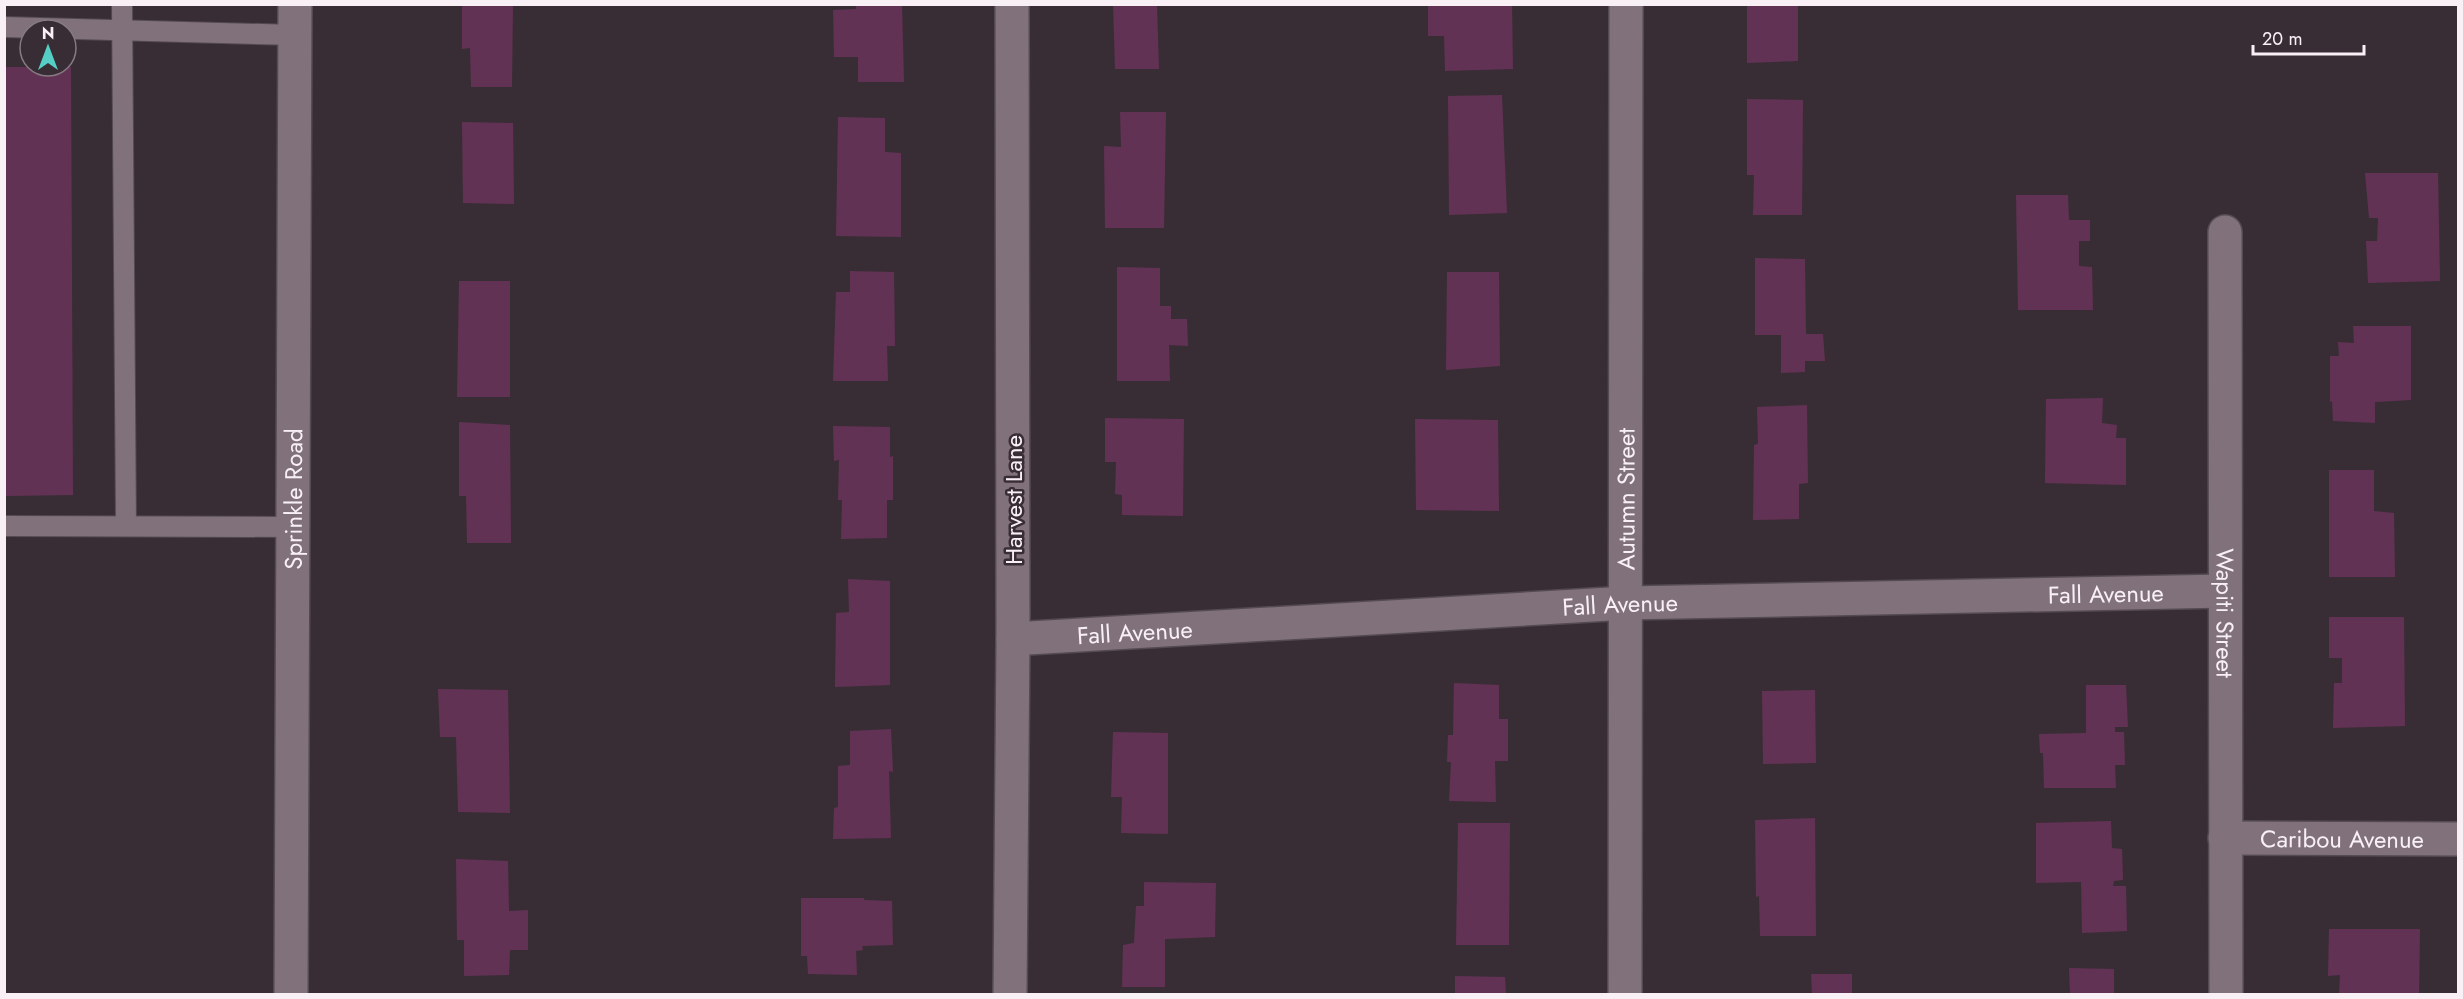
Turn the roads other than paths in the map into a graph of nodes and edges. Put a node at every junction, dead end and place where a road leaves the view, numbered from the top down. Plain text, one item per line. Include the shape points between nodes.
1 (122, 4) edge
2 (1012, 4) edge
3 (1626, 4) edge
4 (295, 20) edge
5 (4, 27) edge
6 (122, 30) junction
7 (2225, 232) dead end
8 (4, 526) edge
9 (126, 526) junction
10 (292, 527) junction
11 (2225, 591) junction
12 (1626, 603) junction
13 (1013, 639) junction
14 (2225, 838) junction
15 (2458, 839) edge
16 (291, 994) edge
17 (1010, 994) edge
18 (1625, 994) edge
19 (2226, 994) edge

1 - 6 lane
2 - 13 street, Harvest Lane
3 - 12 street, Autumn Street
4 - 6 lane
4 - 10 street, Sprinkle Road
5 - 6 lane
6 - 9 lane
7 - 11 street, Wapiti Street
8 - 9 lane
9 - 10 lane
10 - 16 street, Sprinkle Road
11 - 12 street, Fall Avenue
11 - 14 street, Wapiti Street
12 - 13 street, Fall Avenue
12 - 18 street, Autumn Street
13 - 17 street, Harvest Lane
14 - 15 street, Caribou Avenue
14 - 19 street, Wapiti Street

